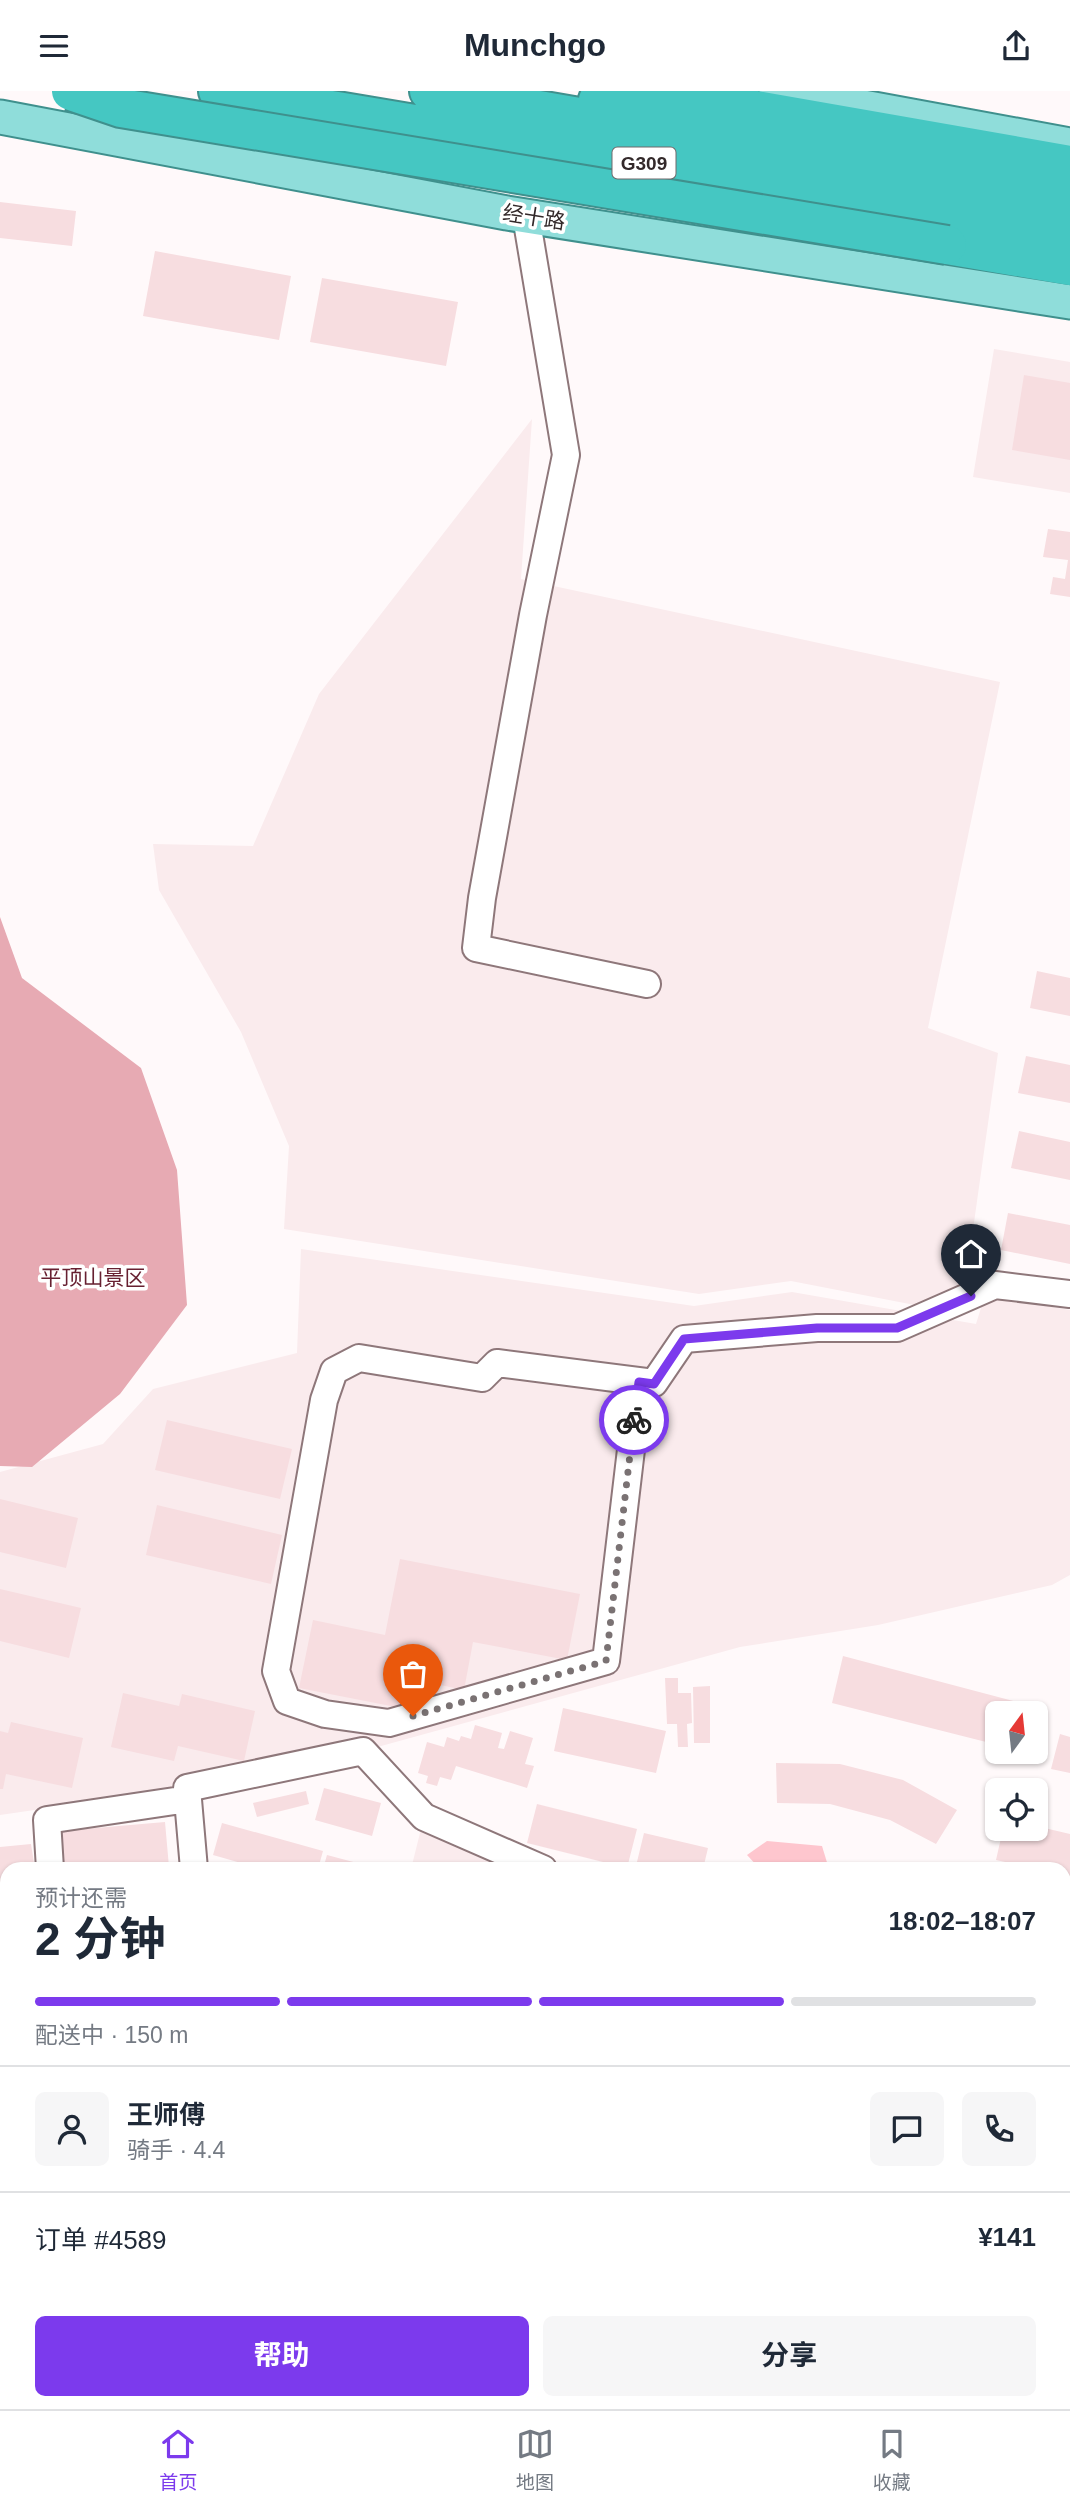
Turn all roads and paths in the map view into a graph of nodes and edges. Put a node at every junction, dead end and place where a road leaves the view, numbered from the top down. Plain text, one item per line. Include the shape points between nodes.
1 (71, 91) edge
2 (218, 91) edge
3 (776, 91) edge
4 (436, 92) edge
5 (0, 117) edge
6 (1070, 145) edge
7 (1070, 165) edge
8 (1070, 202) edge
9 (526, 216) junction
10 (1070, 234) edge
11 (1070, 266) edge
12 (1070, 302) edge
13 (648, 984) dead end
14 (1070, 1294) edge
15 (639, 1382) junction
16 (188, 1799) junction
17 (50, 1862) edge
18 (193, 1862) edge
19 (527, 1862) edge

1 - 11 highway, bridge via 121,108
2 - 10 highway, G309
3 - 6 main road
4 - 7 highway via 733,106
4 - 8 highway, G309
5 - 9 main road, 经十路
9 - 12 main road, 经十路
9 - 13 street via 566,455 533,615 476,948
14 - 15 street via 995,1285 897,1328 817,1328 684,1339 654,1384
15 - 15 street via 497,1363 482,1378 359,1358 334,1371 324,1400 276,1671 287,1702 325,1714 388,1723 606,1661
16 - 17 street via 47,1820
16 - 18 street
16 - 19 street via 187,1788 363,1751 424,1817

